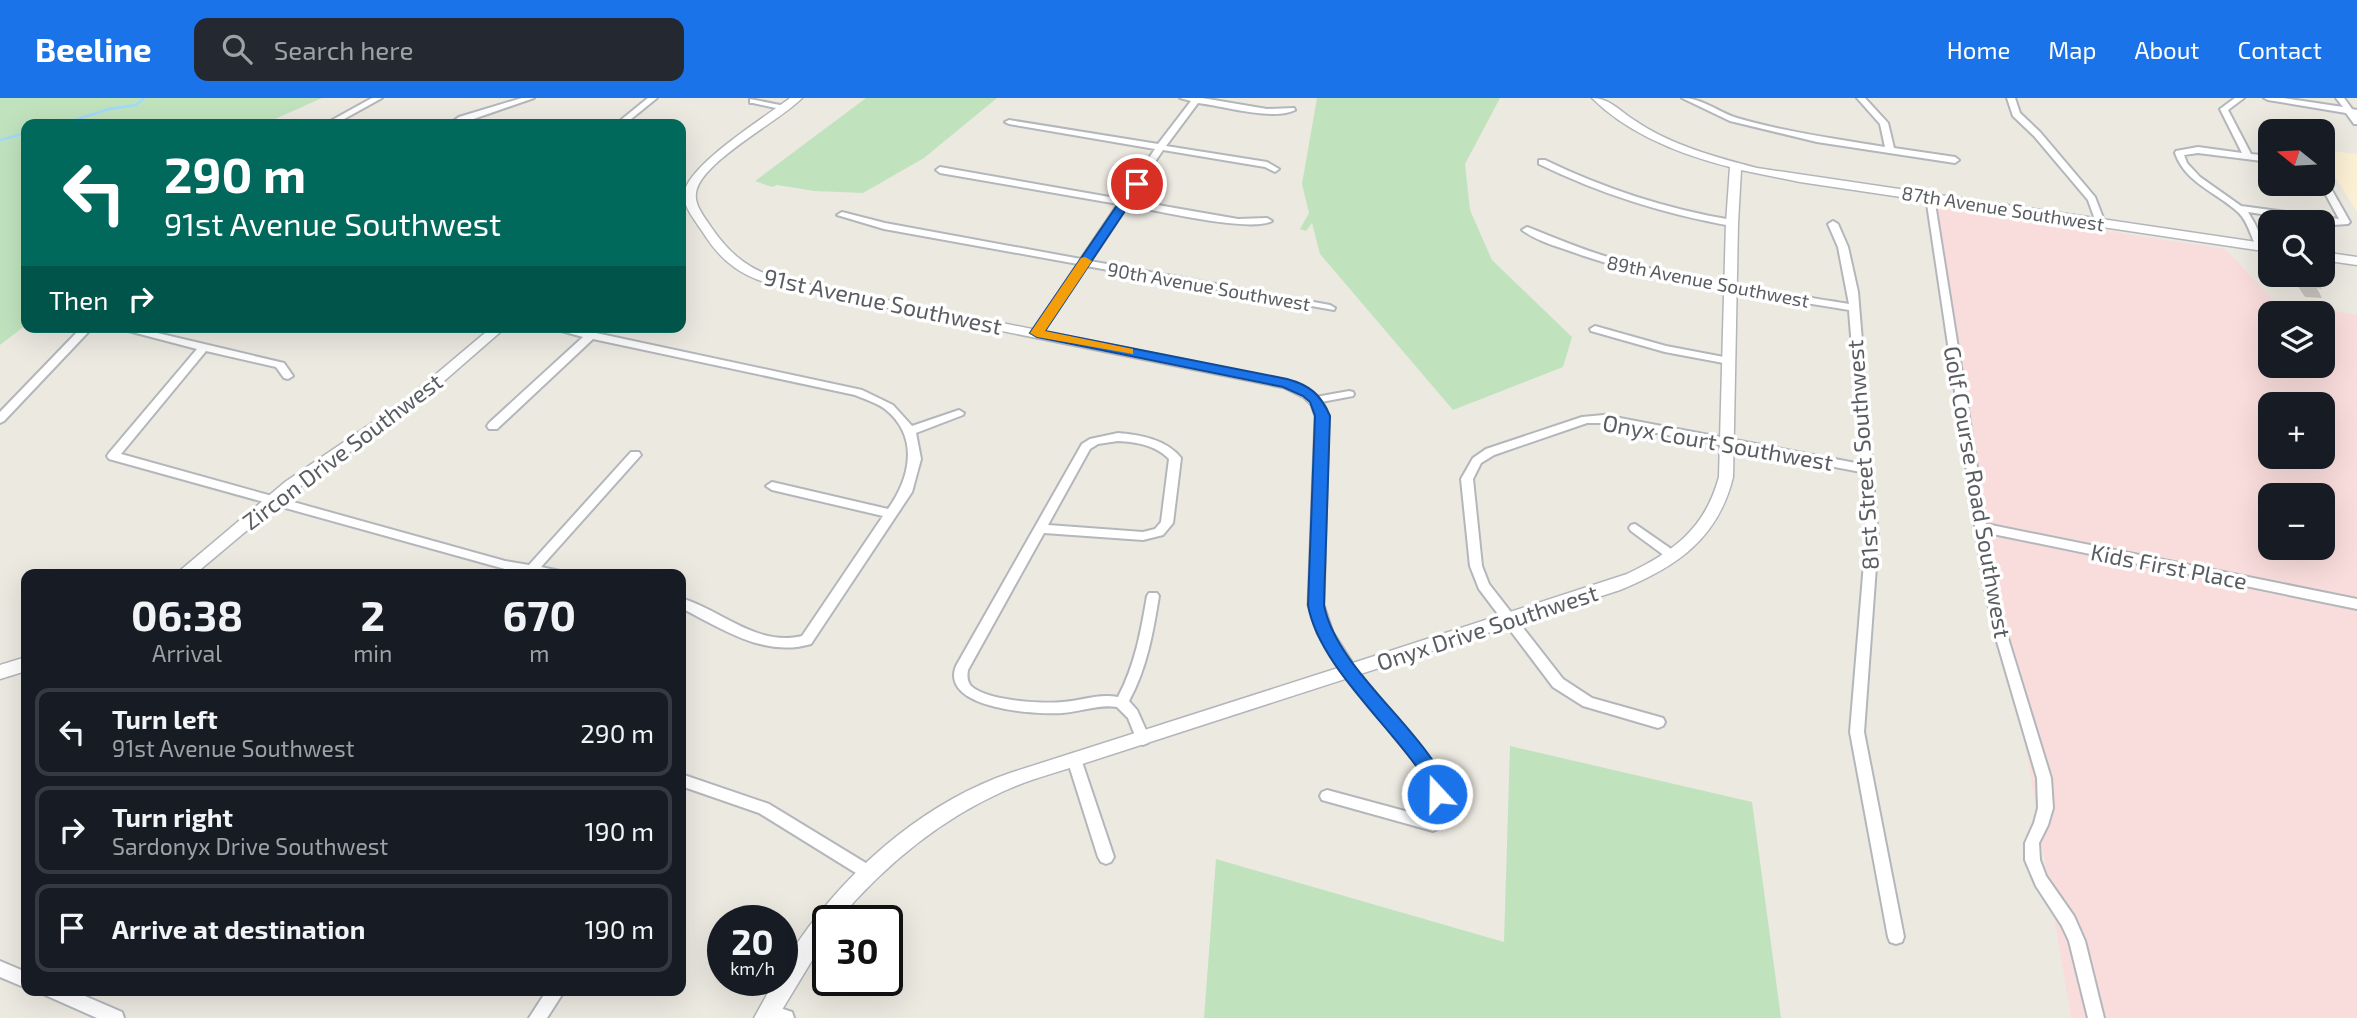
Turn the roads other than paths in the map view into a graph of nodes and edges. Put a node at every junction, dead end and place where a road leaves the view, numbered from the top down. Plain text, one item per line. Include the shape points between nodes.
1 (378, 98) edge
2 (530, 98) edge
3 (632, 98) edge
4 (797, 98) edge
5 (1185, 98) edge
6 (1597, 98) edge
7 (1686, 98) edge
8 (1861, 98) edge
9 (2011, 98) edge
10 (2240, 98) edge
11 (2269, 98) edge
12 (2340, 98) edge
13 (651, 99) edge
14 (1197, 99) edge
15 (753, 101) dead end
16 (785, 108) junction
17 (1292, 110) dead end
18 (2353, 111) edge
19 (338, 119) edge
20 (468, 119) edge
21 (626, 119) edge
22 (1009, 122) dead end
23 (2357, 122) edge
24 (1161, 148) junction
25 (1890, 149) junction
26 (2248, 156) junction
27 (2258, 157) edge
28 (1955, 160) dead end
29 (1542, 162) dead end
30 (1736, 166) junction
31 (1275, 169) dead end
32 (940, 170) dead end
33 (2331, 196) edge
34 (1930, 197) junction
35 (1125, 202) junction
36 (687, 206) edge
37 (2237, 208) junction
38 (842, 215) dead end
39 (1267, 222) dead end
40 (1732, 223) junction
41 (2100, 223) junction
42 (1833, 224) dead end
43 (1527, 230) dead end
44 (2258, 236) edge
45 (2258, 246) edge
46 (2335, 258) edge
47 (2357, 261) edge
48 (1084, 263) junction
49 (1731, 287) junction
50 (1330, 308) dead end
51 (1853, 308) junction
52 (1595, 329) dead end
53 (82, 333) edge
54 (144, 333) edge
55 (493, 333) edge
56 (577, 333) edge
57 (1037, 333) junction
58 (590, 336) junction
59 (204, 347) junction
60 (1729, 361) junction
61 (288, 376) dead end
62 (1349, 394) dead end
63 (1316, 400) junction
64 (959, 413) dead end
65 (0, 419) edge
66 (493, 426) dead end
67 (910, 431) junction
68 (1727, 443) junction
69 (635, 455) dead end
70 (1865, 470) junction
71 (772, 486) dead end
72 (271, 501) junction
73 (891, 514) junction
74 (1980, 527) junction
75 (1635, 528) dead end
76 (1040, 529) junction
77 (1673, 556) junction
78 (190, 569) edge
79 (526, 569) edge
80 (532, 569) edge
81 (1153, 596) dead end
82 (2357, 604) edge
83 (686, 605) edge
84 (1508, 620) junction
85 (21, 666) edge
86 (0, 672) edge
87 (1350, 672) junction
88 (1121, 703) junction
89 (1658, 722) dead end
90 (1143, 739) junction
91 (1074, 759) junction
92 (686, 782) edge
93 (1327, 796) dead end
94 (1433, 825) joint
95 (1105, 857) dead end
96 (869, 873) junction
97 (1896, 937) dead end
98 (0, 969) edge
99 (21, 978) edge
100 (65, 996) edge
101 (552, 996) edge
102 (773, 1016) edge
103 (116, 1018) edge
104 (537, 1018) edge
105 (2096, 1018) edge

1 - 19 street
2 - 20 street
3 - 13 street
4 - 16 street
5 - 14 street
6 - 30 street via 1631,125 1663,142
7 - 25 street via 1733,119 1817,139
8 - 25 street via 1884,123
9 - 41 street via 2016,114 2092,199
10 - 26 street via 2224,109
11 - 18 street
12 - 18 street
13 - 21 street
14 - 17 street via 1266,111
14 - 24 street
15 - 16 street
16 - 36 street via 705,166 690,188
18 - 23 street
22 - 24 street
24 - 31 street
24 - 35 street
25 - 28 street
26 - 27 street
26 - 37 street via 2198,150 2179,153 2196,178
29 - 40 street via 1635,203
30 - 34 street, 87th Avenue Southwest
30 - 40 street, Onyx Drive Southwest
32 - 35 street
33 - 37 street via 2345,222
34 - 41 street, 87th Avenue Southwest
34 - 74 street, Golf Course Road Southwest
35 - 39 street via 1238,222
35 - 48 street
36 - 57 street, 91st Avenue Southwest via 728,261 756,275
37 - 44 street
38 - 48 street, 90th Avenue Southwest
40 - 49 street, Onyx Drive Southwest
41 - 45 street, 87th Avenue Southwest
42 - 51 street, 81st Street Southwest via 1848,265
43 - 49 street, 89th Avenue Southwest via 1604,261
46 - 47 street
48 - 50 street, 90th Avenue Southwest
48 - 57 street
49 - 51 street, 89th Avenue Southwest
49 - 60 street, Onyx Drive Southwest
51 - 70 street, 81st Street Southwest
52 - 60 street
53 - 65 street
54 - 59 street
55 - 72 street, Zircon Drive Southwest via 408,405
56 - 58 street
57 - 63 street, 91st Avenue Southwest via 1287,383
58 - 66 street
58 - 67 street via 858,392 889,407
59 - 61 street via 280,365
59 - 72 street via 113,456
60 - 68 street, Onyx Drive Southwest
62 - 63 street
63 - 87 street via 1322,416 1316,605 1325,633
64 - 67 street
67 - 73 street via 915,467
68 - 70 street, Onyx Court Southwest
68 - 77 street, Onyx Drive Southwest via 1727,477 1718,506
68 - 84 street, Onyx Court Southwest via 1594,419 1490,452 1477,461 1467,479 1476,566 1483,586
69 - 80 street
70 - 97 street, 81st Street Southwest via 1872,564 1857,732
71 - 73 street
72 - 78 street, Zircon Drive Southwest
72 - 79 street
73 - 83 street via 802,642 782,644 744,633
74 - 82 street, Kids First Place
74 - 105 street, Golf Course Road Southwest via 2002,638 2044,778 2047,800 2032,856 2044,887 2074,931
75 - 77 street
76 - 76 street via 1089,443 1111,436 1168,450 1175,463 1167,523 1161,530 1143,536
76 - 88 street via 960,678 973,694 1026,707
77 - 84 street, Onyx Drive Southwest via 1630,580
81 - 88 street via 1137,678
84 - 87 street, Onyx Drive Southwest
84 - 89 street, Onyx Court Southwest via 1549,674 1575,695 1602,708
85 - 86 street
87 - 90 street, Onyx Drive Southwest
87 - 94 street via 1429,769 1437,794
88 - 90 street via 1132,713
90 - 91 street, Onyx Drive Southwest
91 - 95 street
91 - 96 street, Onyx Drive Southwest via 1016,778 953,809 909,838
92 - 96 street via 764,808
93 - 94 street
96 - 102 street, Onyx Drive Southwest via 809,944
98 - 99 street
100 - 103 street
101 - 104 street

